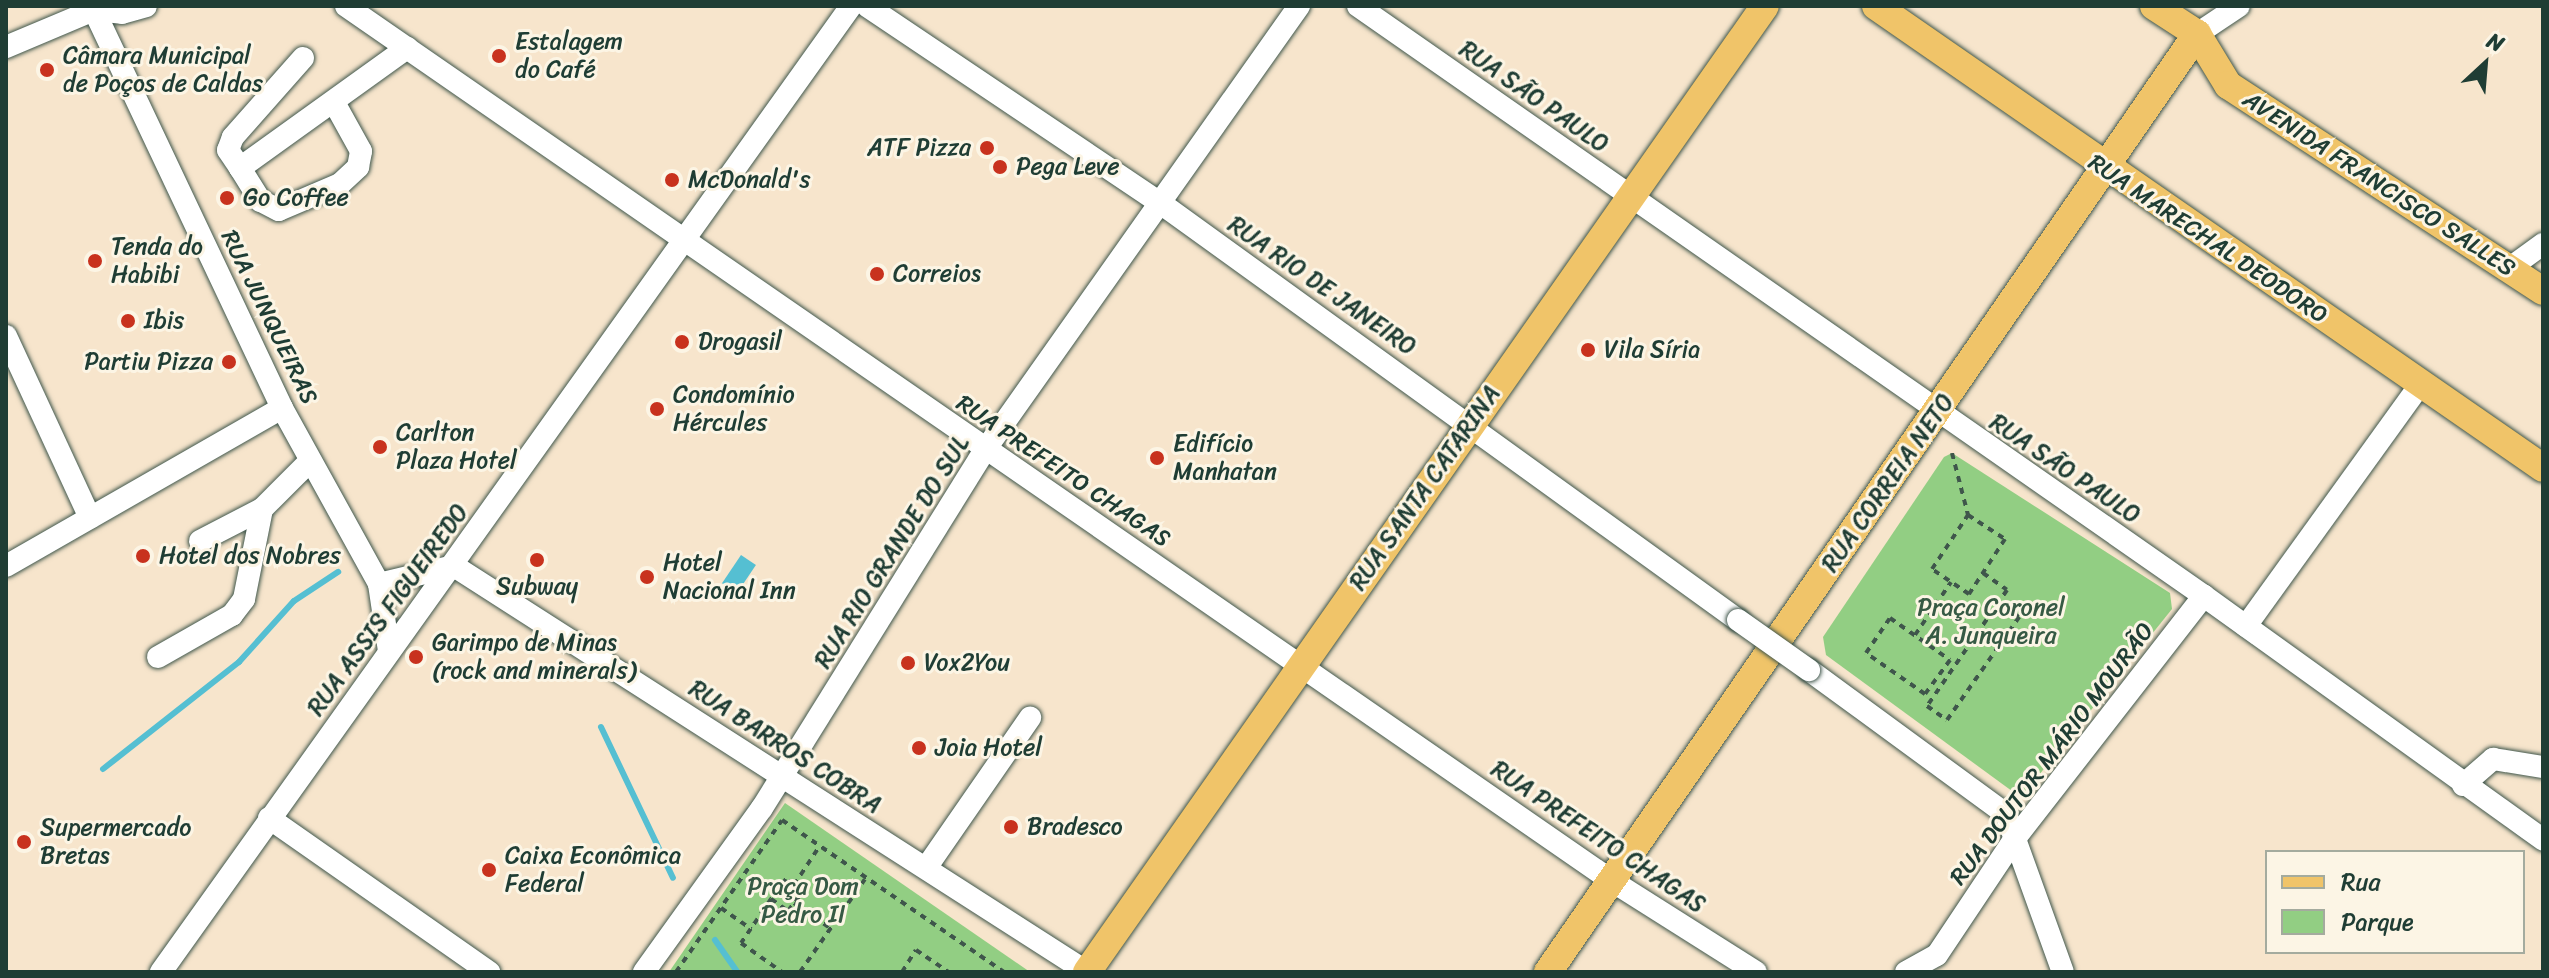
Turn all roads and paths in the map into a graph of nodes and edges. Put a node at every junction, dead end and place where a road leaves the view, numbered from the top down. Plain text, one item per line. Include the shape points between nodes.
1 (146, 6) edge
2 (346, 6) edge
3 (851, 6) edge
4 (867, 6) edge
5 (1299, 6) edge
6 (1358, 6) edge
7 (1765, 6) edge
8 (1876, 6) edge
9 (2154, 6) edge
10 (2239, 6) edge
11 (93, 8) edge
12 (2197, 34) junction
13 (6, 47) edge
14 (407, 48) junction
15 (303, 58) dead end
16 (335, 104) junction
17 (240, 168) junction
18 (2105, 170) junction
19 (1632, 196) junction
20 (1159, 202) junction
21 (681, 239) junction
22 (2543, 244) edge
23 (2510, 268) junction
24 (2543, 291) edge
25 (6, 336) edge
26 (2421, 383) junction
27 (282, 408) junction
28 (1936, 413) junction
29 (1469, 422) junction
30 (985, 450) junction
31 (1952, 453) dead end
32 (310, 461) junction
33 (2543, 468) edge
34 (262, 509) junction
35 (1968, 515) junction
36 (90, 518) junction
37 (200, 541) dead end
38 (6, 566) edge
39 (454, 566) junction
40 (1983, 573) junction
41 (1951, 582) junction
42 (379, 584) junction
43 (2204, 596) junction
44 (1999, 602) junction
45 (2246, 626) junction
46 (1915, 635) junction
47 (389, 651) junction
48 (158, 657) dead end
49 (1302, 665) junction
50 (1925, 694) junction
51 (1932, 699) junction
52 (1030, 718) dead end
53 (2543, 767) edge
54 (783, 776) junction
55 (2463, 785) junction
56 (269, 818) junction
57 (2543, 840) edge
58 (2013, 841) junction
59 (820, 846) junction
60 (926, 868) junction
61 (865, 879) junction
62 (1612, 881) junction
63 (794, 885) junction
64 (771, 899) junction
65 (794, 903) junction
66 (721, 908) junction
67 (830, 928) junction
68 (751, 929) junction
69 (161, 972) edge
70 (489, 972) edge
71 (644, 972) edge
72 (676, 972) edge
73 (782, 972) edge
74 (800, 972) edge
75 (902, 972) edge
76 (949, 972) edge
77 (1004, 972) edge
78 (1087, 972) edge
79 (1548, 972) edge
80 (1756, 972) edge
81 (1906, 972) edge
82 (2063, 972) edge

1 - 11 street via 122,13
2 - 14 street, RUA PREFEITO CHAGAS
3 - 21 street, RUA ASSIS FIGUEIREDO
4 - 20 street, RUA RIO DE JANEIRO
5 - 20 street, RUA RIO GRANDE DO SUL
6 - 19 street, RUA SÃO PAULO
7 - 19 main road, RUA SANTA CATARINA
8 - 18 main road, RUA MARECHAL DEODORO
9 - 12 main road, AVENIDA FRANCISCO SALLES
10 - 12 street, RUA CORREIA NETO
11 - 13 street
11 - 27 street, RUA JUNQUEIRAS
12 - 18 main road, RUA CORREIA NETO
12 - 23 main road, AVENIDA FRANCISCO SALLES via 2228,85
14 - 16 street
14 - 21 street, RUA PREFEITO CHAGAS
15 - 17 street via 233,137 228,150
16 - 17 street
16 - 17 street via 361,151 358,167 340,184 279,210 261,201
18 - 26 main road, RUA MARECHAL DEODORO
18 - 28 main road, RUA CORREIA NETO
19 - 28 street, RUA SÃO PAULO
19 - 29 main road, RUA SANTA CATARINA
20 - 29 street, RUA RIO DE JANEIRO
20 - 30 street, RUA RIO GRANDE DO SUL
21 - 30 street, RUA PREFEITO CHAGAS
21 - 39 street, RUA ASSIS FIGUEIREDO
22 - 23 street
23 - 24 main road, AVENIDA FRANCISCO SALLES
25 - 36 street
26 - 33 main road, RUA MARECHAL DEODORO
26 - 45 street
27 - 32 street, RUA JUNQUEIRAS
27 - 36 street
28 - 43 street, RUA SÃO PAULO
28 - 62 main road, RUA CORREIA NETO
29 - 49 main road, RUA SANTA CATARINA
29 - 58 street, RUA RIO DE JANEIRO, bridge via 2006,814
30 - 49 street, RUA PREFEITO CHAGAS
30 - 54 street, RUA RIO GRANDE DO SUL
31 - 35 path
32 - 34 street
32 - 42 street, RUA JUNQUEIRAS
34 - 37 street
34 - 48 street via 244,599 232,615
35 - 40 path via 2005,539
35 - 41 path via 1932,569
36 - 38 street
39 - 42 street
39 - 47 street, RUA ASSIS FIGUEIREDO
39 - 54 street, RUA BARROS COBRA
40 - 41 path via 1969,594
40 - 44 path via 2007,590
41 - 46 path
42 - 47 street, RUA JUNQUEIRAS
43 - 45 street, RUA SÃO PAULO
43 - 58 street, RUA DOUTOR MÁRIO MOURÃO
44 - 51 path
44 - 51 path via 2019,617 1947,720 1927,706
45 - 55 street, RUA SÃO PAULO
46 - 50 path via 1950,660
46 - 50 path via 1890,618 1866,653
47 - 56 street, RUA ASSIS FIGUEIREDO
49 - 62 street, RUA PREFEITO CHAGAS
49 - 78 main road, RUA SANTA CATARINA
50 - 51 path
52 - 60 street
53 - 55 street via 2493,759
54 - 60 street, RUA BARROS COBRA
54 - 71 street, RUA RIO GRANDE DO SUL
55 - 57 street, RUA SÃO PAULO
56 - 69 street, RUA ASSIS FIGUEIREDO
56 - 70 street
58 - 81 street, RUA DOUTOR MÁRIO MOURÃO via 1937,955
58 - 82 street
59 - 61 path
59 - 63 path
59 - 66 path via 782,820
60 - 78 street, RUA BARROS COBRA
61 - 67 path
61 - 77 path
62 - 79 main road, RUA CORREIA NETO
62 - 80 street, RUA PREFEITO CHAGAS
63 - 64 path via 786,879
63 - 65 path via 803,891
64 - 65 path via 788,911
64 - 68 path
65 - 67 path
66 - 68 path
66 - 72 path
67 - 74 path
68 - 73 path via 741,943
75 - 76 path via 916,950

